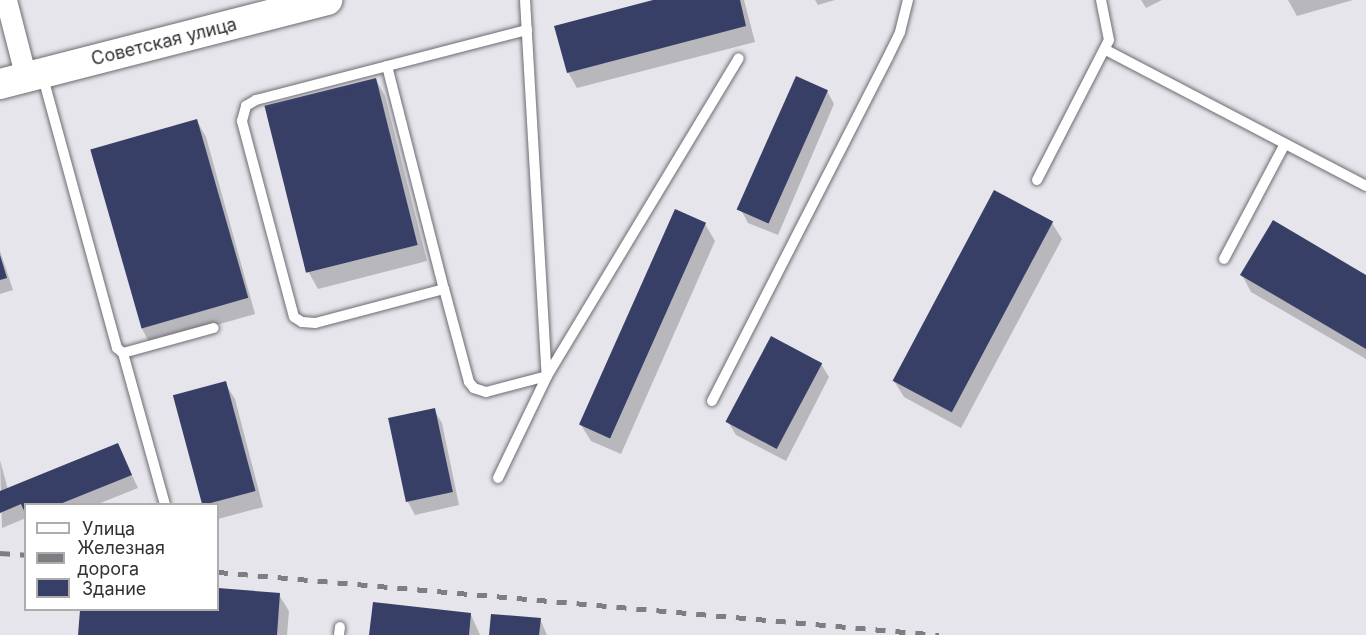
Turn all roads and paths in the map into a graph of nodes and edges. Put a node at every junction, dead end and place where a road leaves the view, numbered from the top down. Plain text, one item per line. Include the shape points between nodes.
1 (6, 0) edge
2 (327, 0) edge
3 (525, 0) edge
4 (908, 0) edge
5 (1101, 0) edge
6 (527, 30) junction
7 (1106, 50) junction
8 (739, 58) dead end
9 (387, 66) junction
10 (22, 79) edge
11 (1285, 144) junction
12 (1037, 180) dead end
13 (1366, 186) edge
14 (1224, 259) dead end
15 (444, 289) junction
16 (214, 328) dead end
17 (123, 353) junction
18 (547, 376) junction
19 (712, 401) dead end
20 (498, 478) dead end
21 (165, 503) edge

1 - 10 street
2 - 10 main road, Советская улица
3 - 6 lane
4 - 19 lane via 892,49
5 - 7 lane via 1110,30
6 - 9 lane
6 - 18 lane
7 - 11 lane
7 - 12 lane
8 - 18 lane
9 - 15 lane
9 - 15 lane via 256,100 242,114 290,307 302,322 315,323
10 - 17 lane via 117,348
11 - 13 lane
11 - 14 lane
15 - 18 lane via 469,382 474,388 486,392
16 - 17 lane
17 - 21 lane
18 - 20 lane

